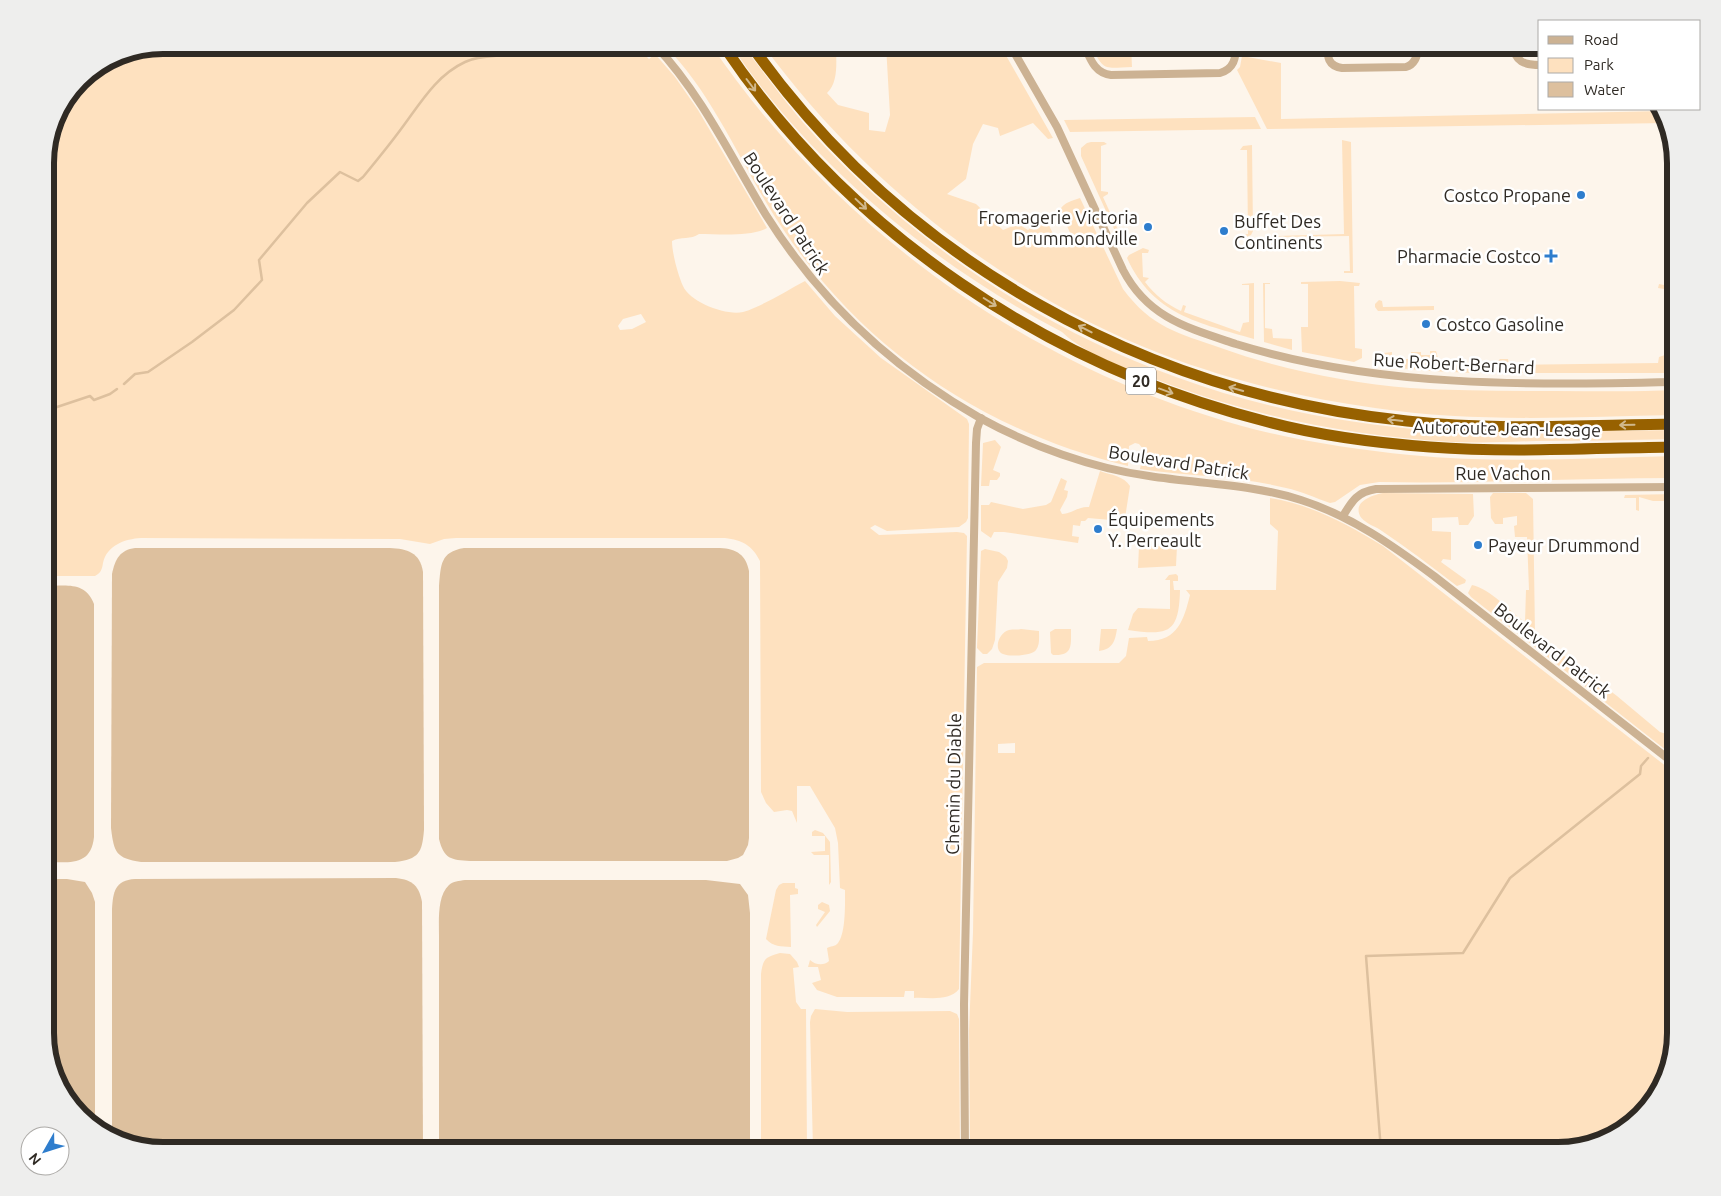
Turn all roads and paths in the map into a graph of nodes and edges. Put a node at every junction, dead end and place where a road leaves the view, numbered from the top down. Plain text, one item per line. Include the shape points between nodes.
1 (662, 54) edge
2 (729, 54) edge
3 (758, 54) edge
4 (1015, 54) edge
5 (1088, 54) edge
6 (1236, 54) edge
7 (1328, 54) edge
8 (1417, 54) edge
9 (1516, 54) edge
10 (1538, 65) edge
11 (1667, 382) edge
12 (981, 418) junction
13 (1667, 424) edge
14 (1667, 447) edge
15 (1667, 487) edge
16 (1343, 516) junction
17 (1667, 759) edge
18 (965, 1142) edge

1 - 12 street, Boulevard Patrick via 695,94 771,223 821,291 887,356
2 -> 14 highway, Autoroute Jean-Lesage / 20 via 802,146 901,239 1008,314 1124,374 1197,402 1268,422 1372,441 1467,449
13 -> 3 highway, Autoroute Jean-Lesage / 20 via 1462,426 1383,419 1266,397 1210,381 1141,355 1032,301 920,225 833,144 790,97
4 - 11 street, Rue Robert-Bernard via 1057,127 1126,278 1148,305 1177,323 1296,360 1393,376 1499,382
5 - 6 street via 1095,68 1105,74 1220,73 1231,67
7 - 8 street via 1333,66 1340,68 1403,68 1413,63
9 - 10 street via 1526,64
12 - 16 street, Boulevard Patrick via 1024,439 1105,467 1146,476 1266,491
12 - 18 street, Chemin du Diable via 976,443 969,743
15 - 16 street, Rue Vachon via 1376,489 1356,496
16 - 17 street, Boulevard Patrick via 1383,539 1434,576

